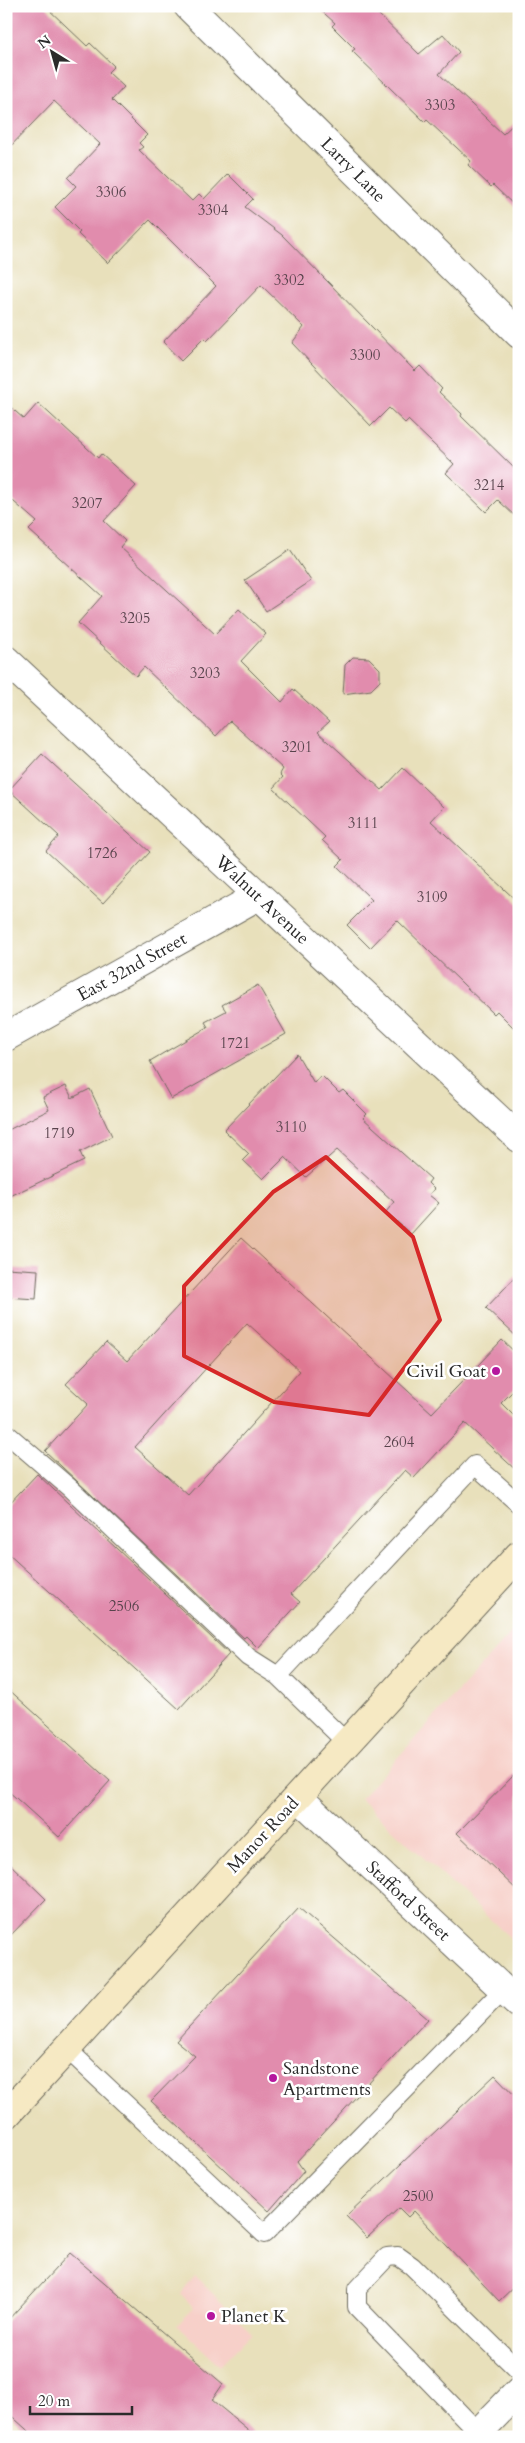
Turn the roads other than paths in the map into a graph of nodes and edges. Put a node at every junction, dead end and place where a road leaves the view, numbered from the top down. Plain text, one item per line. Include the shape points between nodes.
1 (188, 6) edge
2 (519, 334) edge
3 (6, 660) edge
4 (258, 896) junction
5 (6, 1038) edge
6 (519, 1138) edge
7 (6, 1433) edge
8 (519, 1504) edge
9 (519, 1555) edge
10 (278, 1676) junction
11 (348, 1742) junction
12 (298, 1797) junction
13 (513, 1996) edge
14 (66, 2049) junction
15 (6, 2115) edge
16 (519, 2371) edge
17 (519, 2391) edge
18 (476, 2434) edge

1 - 2 street, Larry Lane
3 - 4 street, Walnut Avenue
4 - 5 street, East 32nd Street
4 - 6 street, Walnut Avenue
7 - 10 lane via 71,1489 248,1657
8 - 10 lane via 475,1466
9 - 11 main road, Manor Road
10 - 11 lane
11 - 12 main road, Manor Road
12 - 13 street, Stafford Street
12 - 14 main road, Manor Road
13 - 14 lane via 264,2234
14 - 15 main road, Manor Road
16 - 18 lane via 398,2256 387,2257 357,2289 358,2307
17 - 18 street

